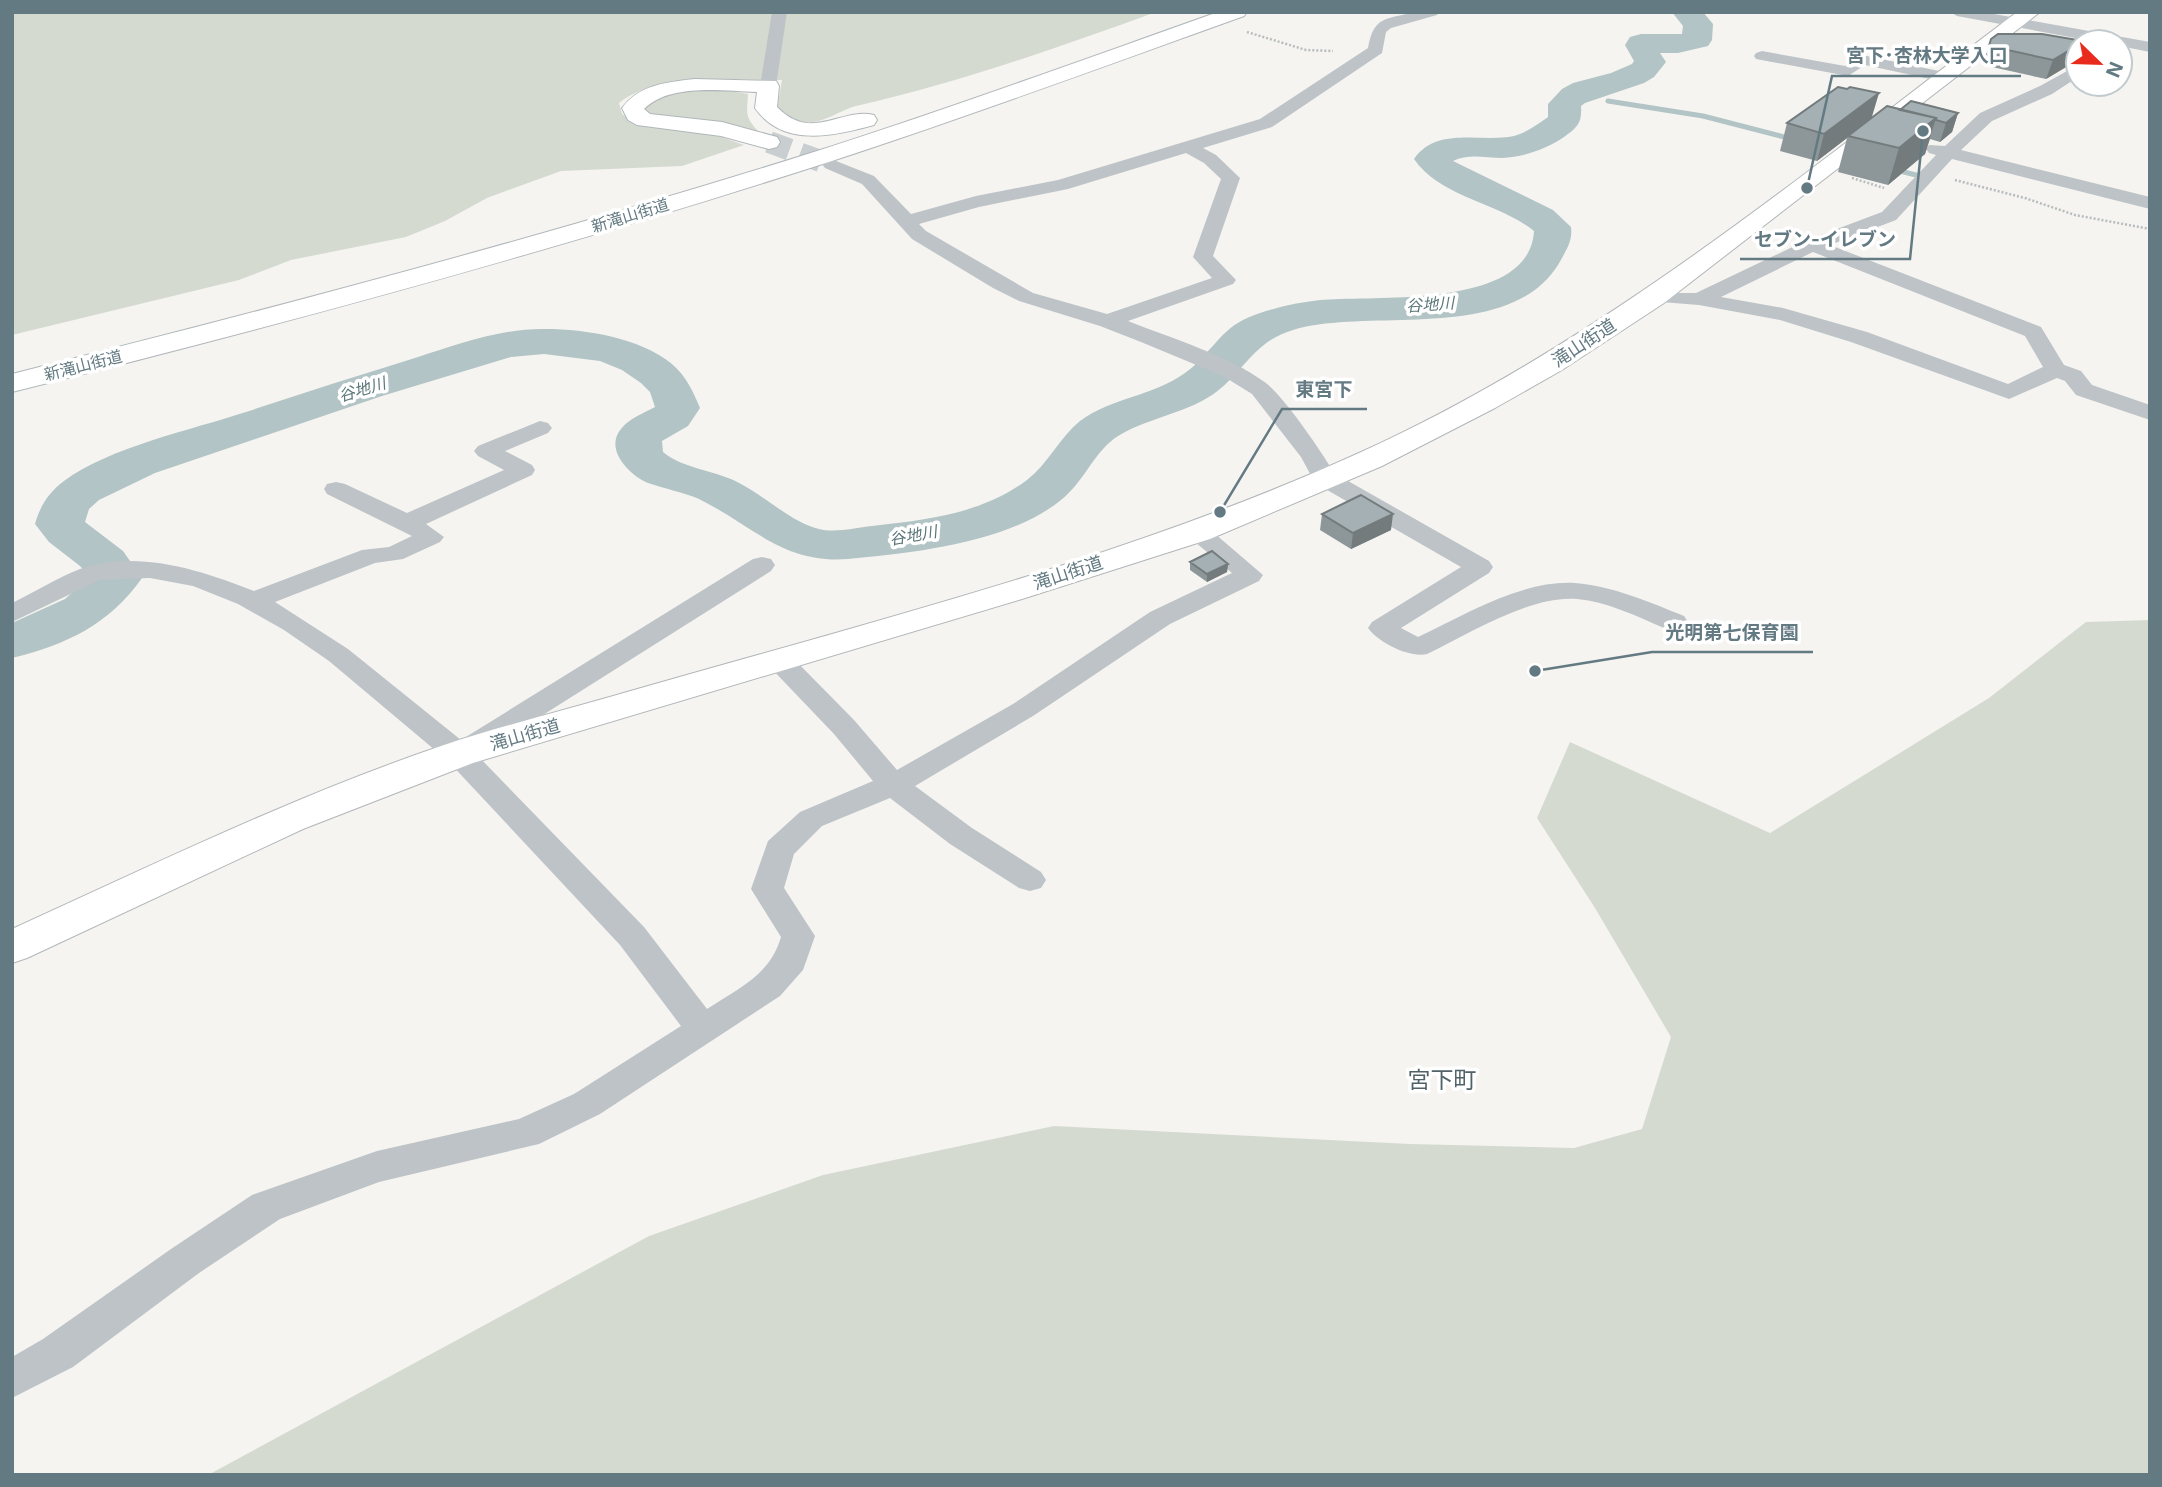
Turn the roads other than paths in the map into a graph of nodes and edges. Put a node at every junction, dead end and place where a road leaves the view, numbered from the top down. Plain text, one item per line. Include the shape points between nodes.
1 (780, 12) edge
2 (1208, 12) edge
3 (1432, 12) edge
4 (1957, 12) edge
5 (1243, 18) edge
6 (2023, 18) edge
7 (2064, 28) edge
8 (1762, 56) dead end
9 (1944, 77) junction
10 (2064, 78) edge
11 (768, 86) junction
12 (937, 107) junction
13 (777, 134) junction
14 (1923, 146) edge
15 (1188, 147) junction
16 (1950, 153) junction
17 (827, 163) junction
18 (650, 197) junction
19 (2150, 203) edge
20 (905, 222) junction
21 (1812, 245) junction
22 (374, 287) junction
23 (1655, 297) junction
24 (1699, 299) junction
25 (296, 309) junction
26 (1108, 321) junction
27 (12, 370) edge
28 (2056, 370) junction
29 (12, 383) edge
30 (12, 396) edge
31 (2150, 412) edge
32 (540, 428) dead end
33 (1324, 478) junction
34 (336, 489) dead end
35 (407, 523) junction
36 (1198, 532) junction
37 (762, 565) dead end
38 (253, 601) junction
39 (12, 614) edge
40 (1674, 622) dead end
41 (779, 660) junction
42 (459, 754) junction
43 (893, 785) junction
44 (1030, 880) dead end
45 (12, 947) edge
46 (703, 1029) junction
47 (12, 1379) edge

1 - 11 street
2 - 12 main road, 新滝山街道
3 - 15 street via 1386,25 1379,30 1376,50 1266,123
4 - 6 street
5 - 17 main road via 1087,77
5 - 22 main road, 新滝山街道 via 650,209
6 - 7 street
6 - 9 main road, 滝山街道
8 - 9 street via 1848,71 1862,60
9 - 23 main road, 滝山街道 via 1884,136 1822,170
10 - 16 street via 1986,117
11 - 13 main road via 766,108
11 - 13 main road via 676,88 645,96 633,108 645,120
12 - 13 main road
12 - 18 main road, 新滝山街道
13 - 18 main road via 790,138 783,145
14 - 16 street
15 - 20 street via 1061,186 976,202
15 - 26 street via 1231,178 1203,257 1226,280
16 - 19 street
16 - 21 street via 1889,216
17 - 20 street via 868,180
17 - 22 main road via 669,215 454,277
18 - 27 main road, 新滝山街道
20 - 26 street via 1026,297
21 - 24 street
21 - 28 street via 2033,332
22 - 25 main road, 新滝山街道
23 - 24 street
23 - 33 main road, 滝山街道 via 1552,365 1485,402
24 - 28 street via 1783,314 2009,391
25 - 29 main road, 新滝山街道
25 - 30 main road via 163,357
26 - 33 street via 1231,371 1260,389 1312,455
28 - 31 street via 2073,376 2084,390
32 - 35 street via 486,451 523,470
33 - 36 main road, 滝山街道
33 - 40 street via 1480,567 1381,628 1417,648 1526,600 1561,591 1626,603
34 - 35 street
35 - 38 street via 430,537 394,554 371,556
36 - 41 main road, 滝山街道
36 - 43 street via 1250,575 1160,618 1023,710
37 - 42 street
38 - 39 street via 174,573 130,570 96,572
38 - 42 street via 310,634
41 - 42 main road, 滝山街道
41 - 43 street
42 - 45 main road, 滝山街道 via 289,819
42 - 46 street via 632,936
43 - 44 street
43 - 46 street via 811,819 779,849 767,889 798,936 791,961 768,987
46 - 47 street via 587,1104 526,1133 377,1167 266,1207 58,1353

